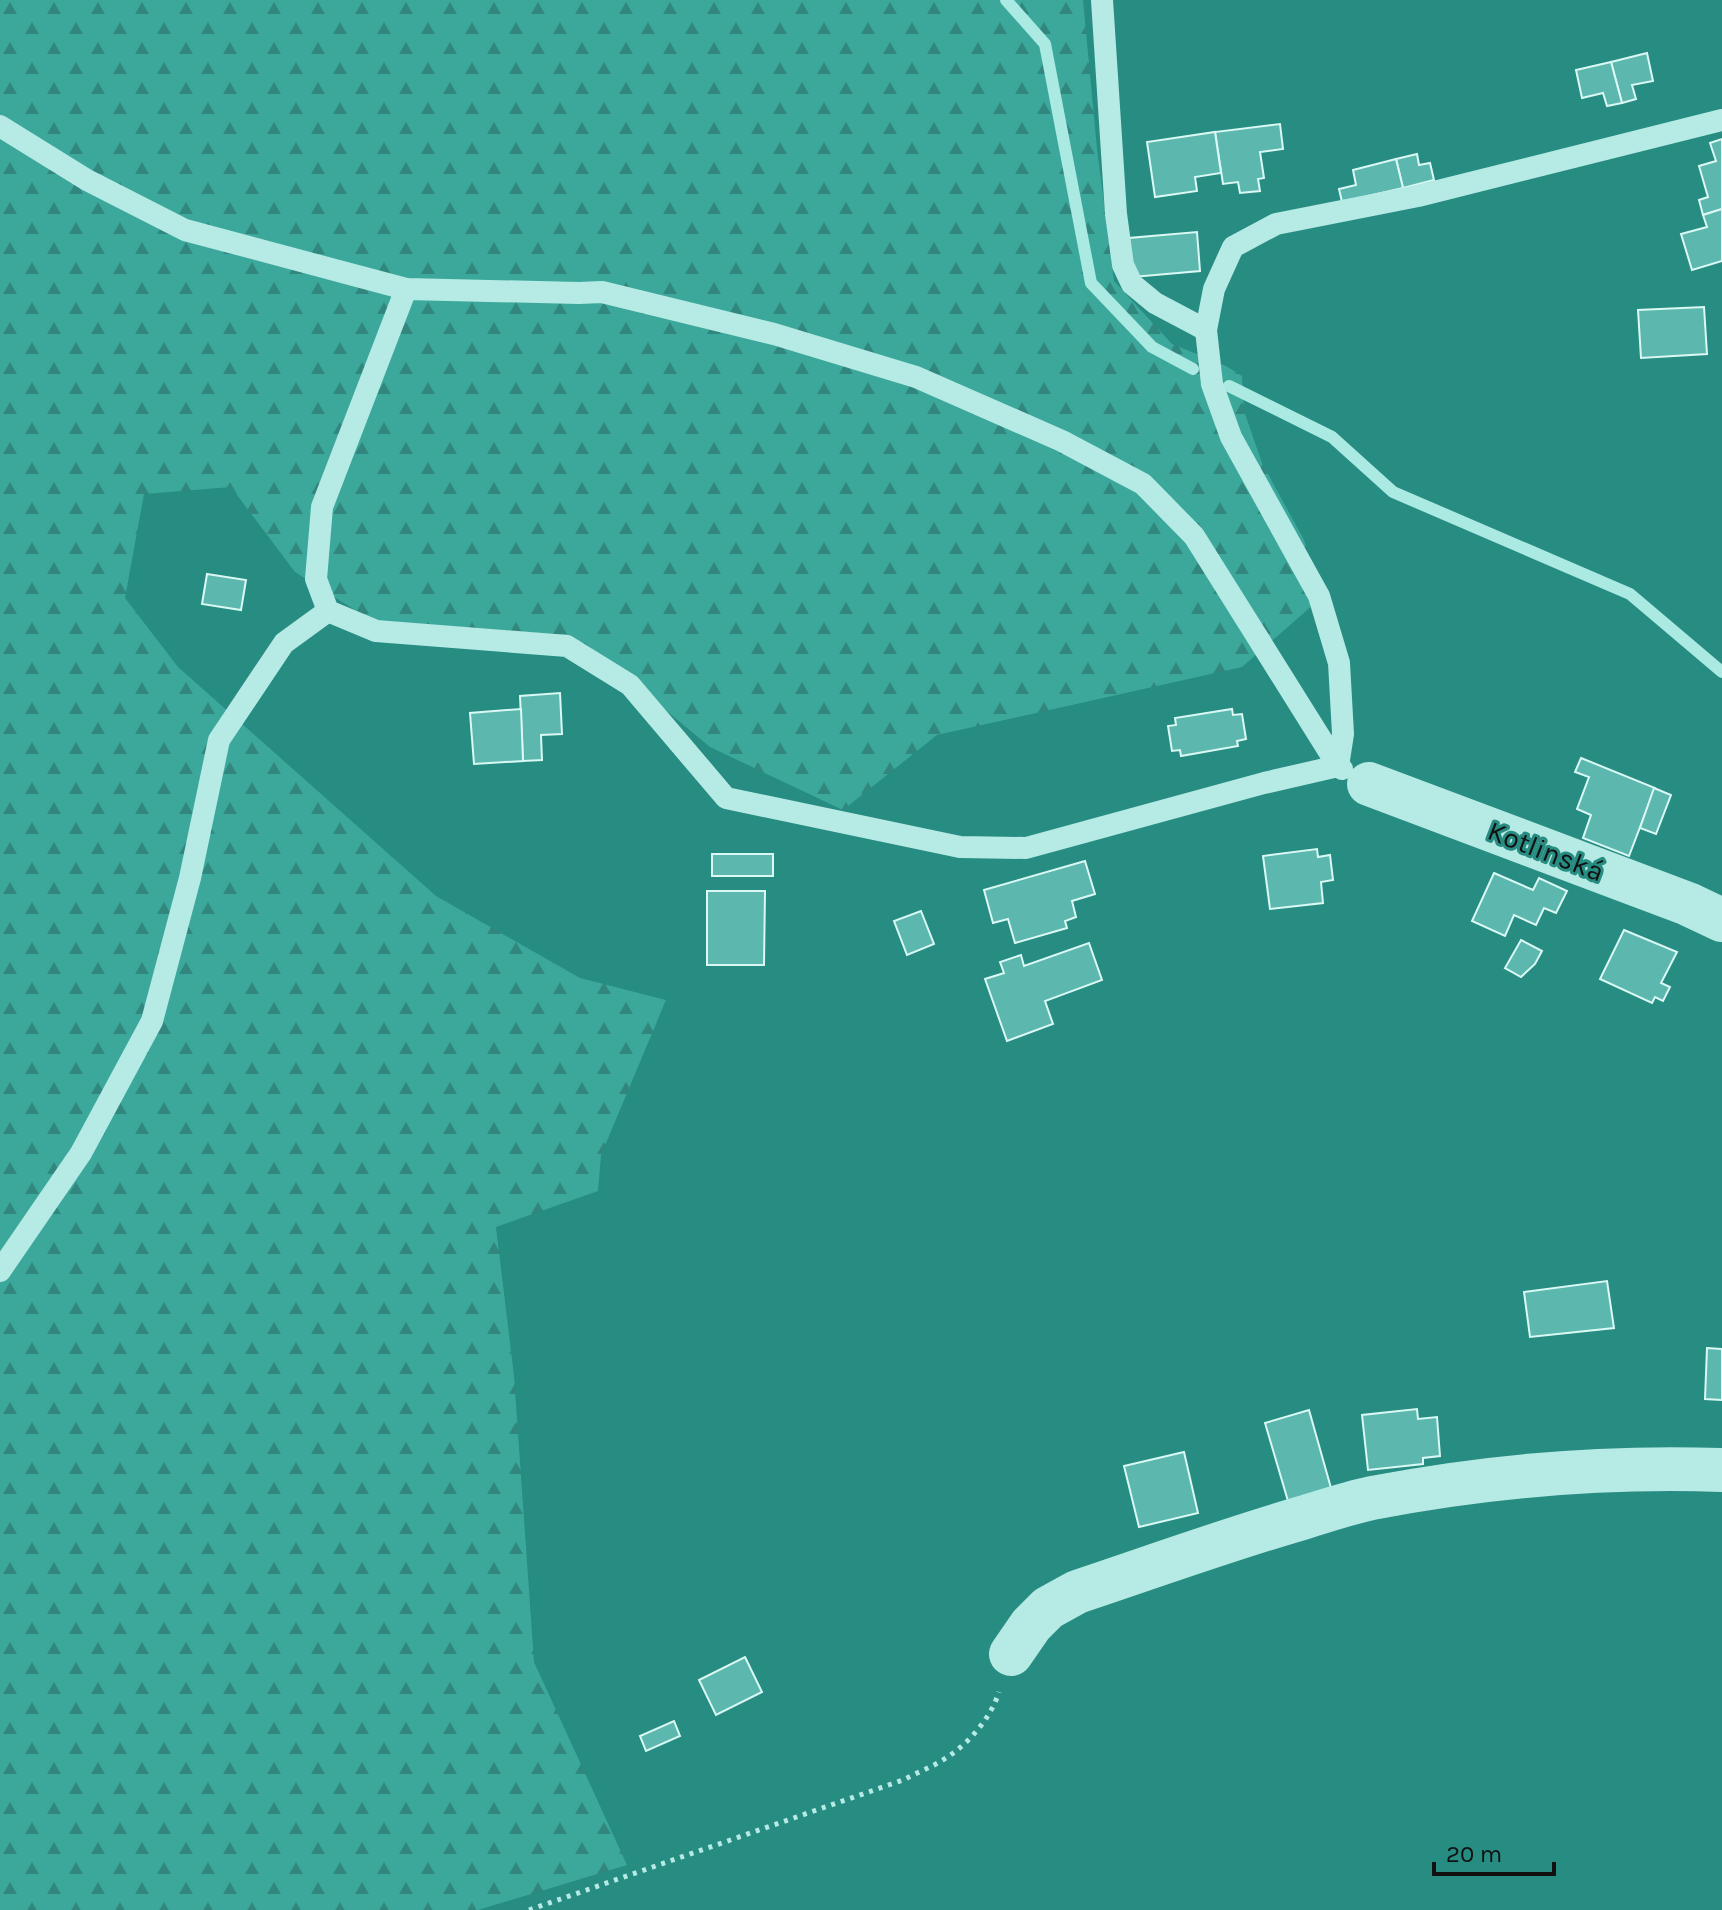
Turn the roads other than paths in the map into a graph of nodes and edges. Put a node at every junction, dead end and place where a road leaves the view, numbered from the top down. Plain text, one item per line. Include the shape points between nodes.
1 (1102, 0) edge
2 (1722, 120) edge
3 (0, 126) edge
4 (406, 289) junction
5 (1206, 330) junction
6 (328, 611) junction
7 (1353, 775) junction
8 (1722, 920) edge
9 (0, 1271) edge
10 (1722, 1470) edge
11 (1011, 1654) road end

1 - 5 lane via 1123,265 1132,284 1155,303
2 - 5 lane via 1418,196 1276,224 1233,247 1214,289
3 - 4 lane via 87,180 185,230
4 - 6 lane via 322,507 316,579
4 - 7 lane via 602,292 774,334 916,377 1062,441 1143,484 1194,536
5 - 7 lane via 1212,384 1231,437 1319,596 1339,663 1343,734
6 - 7 lane via 376,631 567,646 630,685 726,798 960,847 1026,848 1264,783
6 - 9 lane via 284,643 219,740 152,1021 81,1153
7 - 8 street, Kotlinská
10 - 11 street via 1498,1478 1369,1499 1077,1592 1048,1608

